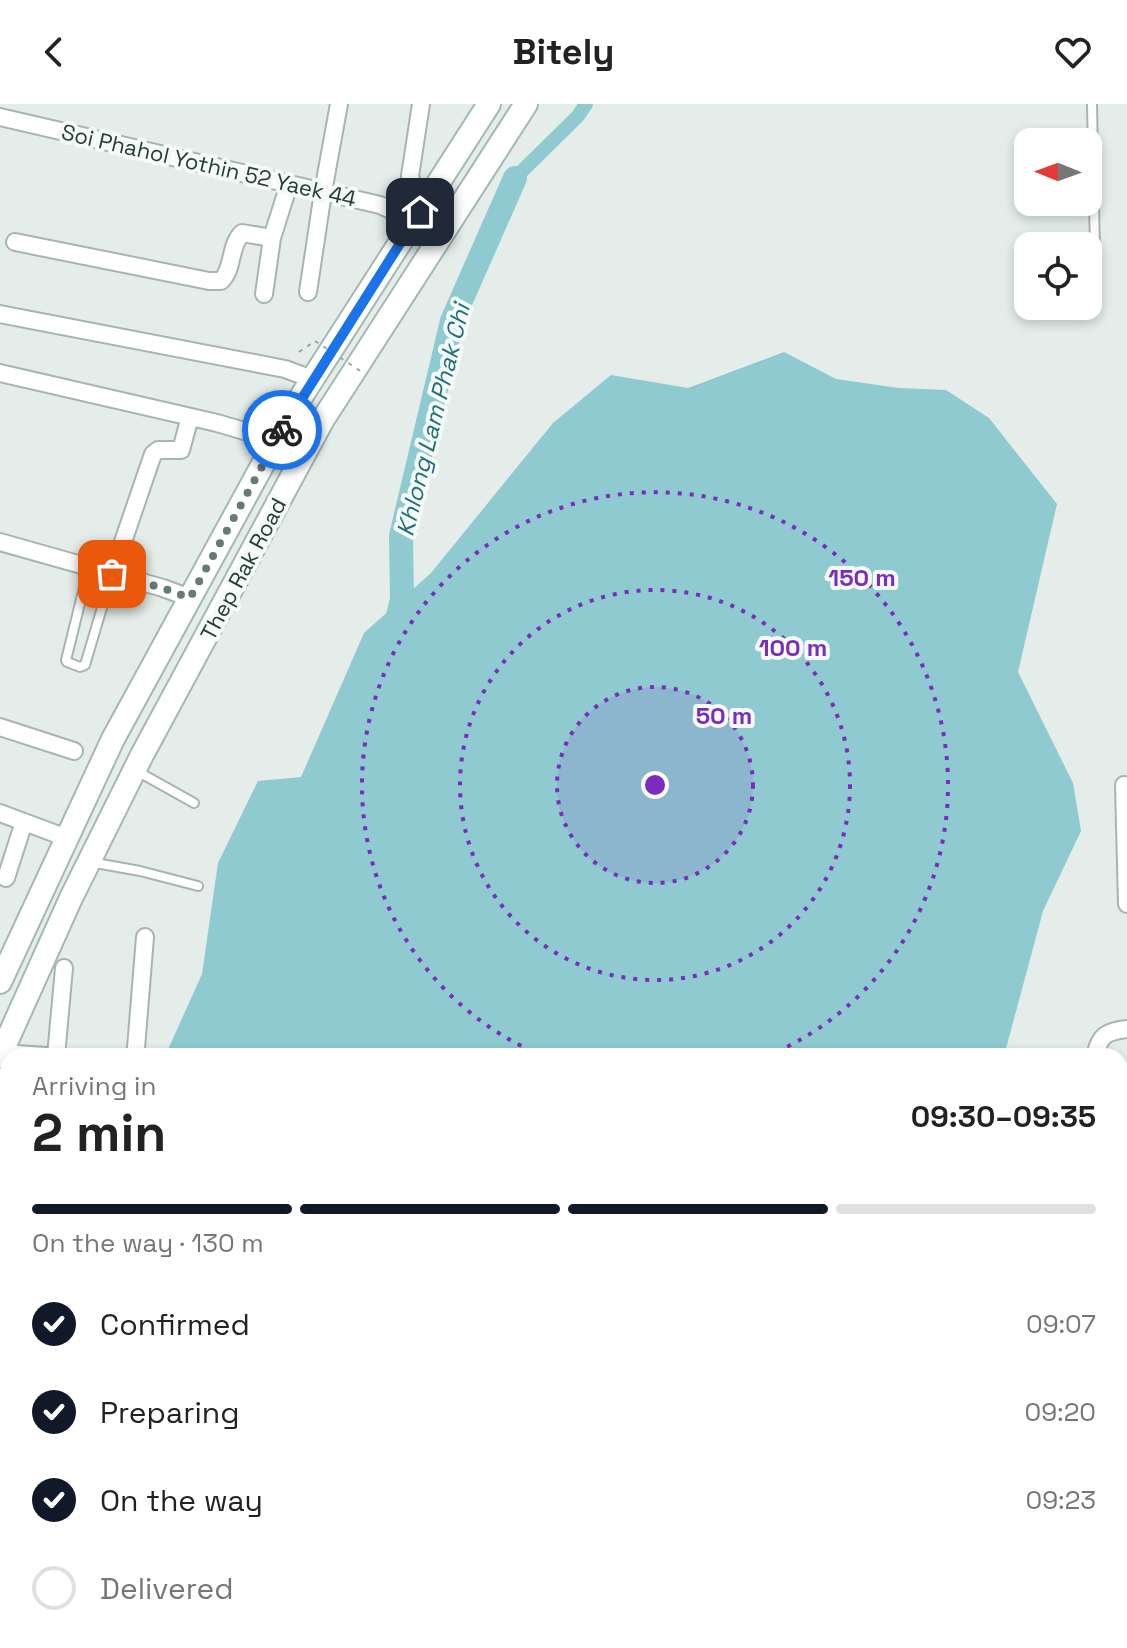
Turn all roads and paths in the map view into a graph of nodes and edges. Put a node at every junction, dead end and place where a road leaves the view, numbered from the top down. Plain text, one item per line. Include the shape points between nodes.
1 (339, 104) edge
2 (421, 104) edge
3 (489, 104) edge
4 (526, 104) edge
5 (1092, 104) edge
6 (2, 116) edge
7 (289, 184) junction
8 (323, 192) junction
9 (418, 216) junction
10 (1095, 232) edge
11 (272, 238) junction
12 (15, 242) dead end
13 (308, 292) dead end
14 (264, 294) dead end
15 (0, 314) edge
16 (299, 352) dead end
17 (0, 373) edge
18 (365, 374) dead end
19 (312, 379) junction
20 (190, 417) junction
21 (277, 438) junction
22 (0, 542) edge
23 (89, 567) junction
24 (112, 574) junction
25 (190, 598) junction
26 (0, 727) edge
27 (119, 728) junction
28 (151, 738) junction
29 (74, 751) dead end
30 (101, 765) junction
31 (130, 780) junction
32 (1124, 785) dead end
33 (194, 803) dead end
34 (0, 813) edge
35 (24, 822) junction
36 (67, 838) junction
37 (89, 862) junction
38 (6, 878) dead end
39 (198, 886) dead end
40 (1127, 904) edge
41 (145, 937) dead end
42 (64, 968) dead end
43 (0, 982) edge
44 (1127, 1029) edge
45 (4, 1048) edge
46 (57, 1048) edge
47 (136, 1048) edge
48 (1098, 1048) edge

1 - 8 street
2 - 9 street via 410,176
3 - 9 main road, Thep Rak Road
4 - 28 main road, Thep Rak Road via 322,421
5 - 10 lane
6 - 7 street, Soi Phahol Yothin 52 Yaek 44
7 - 8 street, Soi Phahol Yothin 52 Yaek 44
7 - 11 street
8 - 9 street, Soi Phahol Yothin 52 Yaek 44
8 - 13 street
9 - 19 main road, Thep Rak Road
11 - 12 street via 242,233 221,281
11 - 14 street
15 - 19 street via 285,369
16 - 18 path, bridge via 315,341
17 - 20 street
19 - 21 main road, Thep Rak Road
20 - 21 street
20 - 24 street via 181,450 153,454
21 - 25 main road, Thep Rak Road
22 - 23 street
23 - 24 street
23 - 24 lane via 66,661 80,667 85,665
24 - 25 street
25 - 27 main road, Thep Rak Road
26 - 29 street
27 - 28 main road via 126,742 142,744
27 - 30 main road, Thep Rak Road
28 - 31 main road, Thep Rak Road
30 - 31 main road via 114,763
30 - 36 main road, Thep Rak Road
31 - 33 lane
31 - 37 main road, Thep Rak Road
32 - 40 street
34 - 35 street
35 - 36 street
35 - 38 street
36 - 43 main road, Thep Rak Road
37 - 39 lane
37 - 45 main road, Thep Rak Road
41 - 47 street
42 - 46 street
44 - 48 street via 1104,1035

